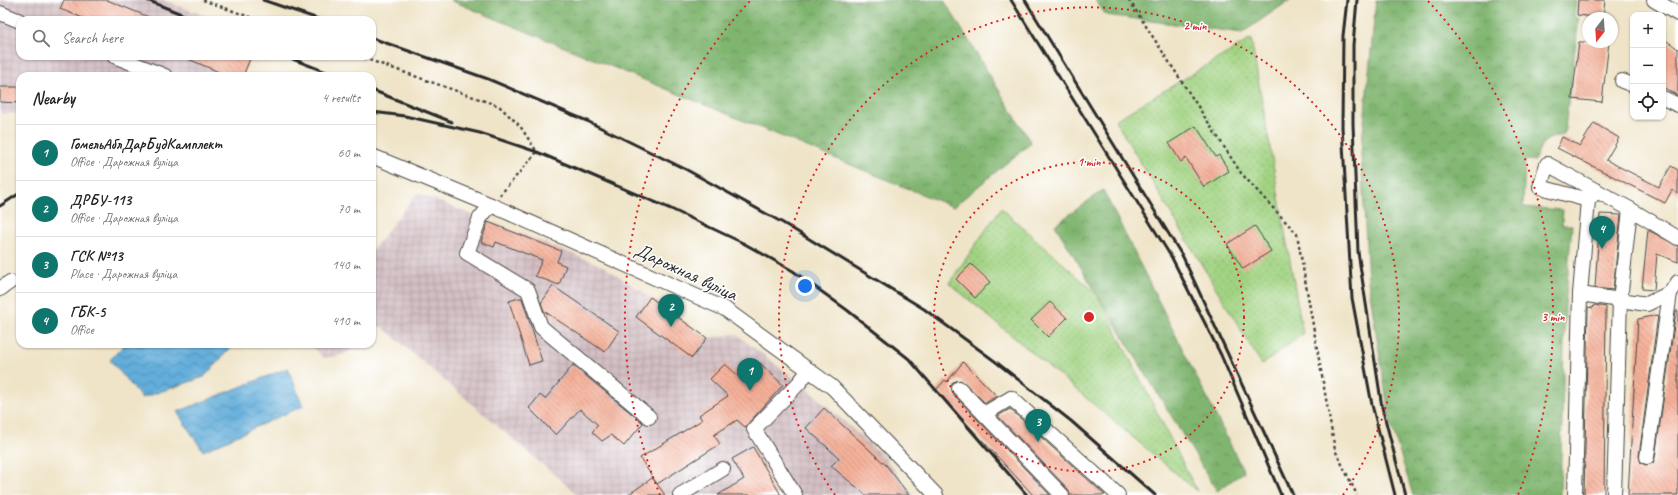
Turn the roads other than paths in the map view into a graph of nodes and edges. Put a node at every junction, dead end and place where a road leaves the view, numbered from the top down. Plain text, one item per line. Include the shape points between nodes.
1 (1654, 0) edge
2 (0, 13) edge
3 (1678, 14) edge
4 (16, 19) edge
5 (124, 60) edge
6 (155, 72) edge
7 (1666, 99) edge
8 (1678, 105) edge
9 (376, 158) edge
10 (491, 205) junction
11 (1630, 209) junction
12 (1678, 238) edge
13 (1674, 287) edge
14 (1580, 294) junction
15 (1620, 300) junction
16 (809, 370) junction
17 (959, 388) dead end
18 (984, 414) junction
19 (649, 417) dead end
20 (1647, 457) dead end
21 (723, 469) dead end
22 (680, 495) edge
23 (795, 495) edge
24 (936, 495) edge
25 (1062, 495) edge
26 (1118, 495) edge
27 (1575, 495) edge
28 (1614, 495) edge

1 - 3 street
2 - 4 street
5 - 6 street
7 - 8 street
9 - 10 street, Дарожная вуліца
10 - 16 street, Дарожная вуліца via 726,309
10 - 19 street via 480,218 467,254 528,290 541,327
11 - 12 street
11 - 14 street via 1592,195
11 - 15 street
13 - 15 street via 1647,304
13 - 20 street
14 - 15 street
14 - 27 street
15 - 28 street
16 - 23 street via 754,429
16 - 24 street, Дарожная вуліца via 832,387
17 - 18 street
18 - 25 street
18 - 26 street via 1011,398
21 - 22 street

